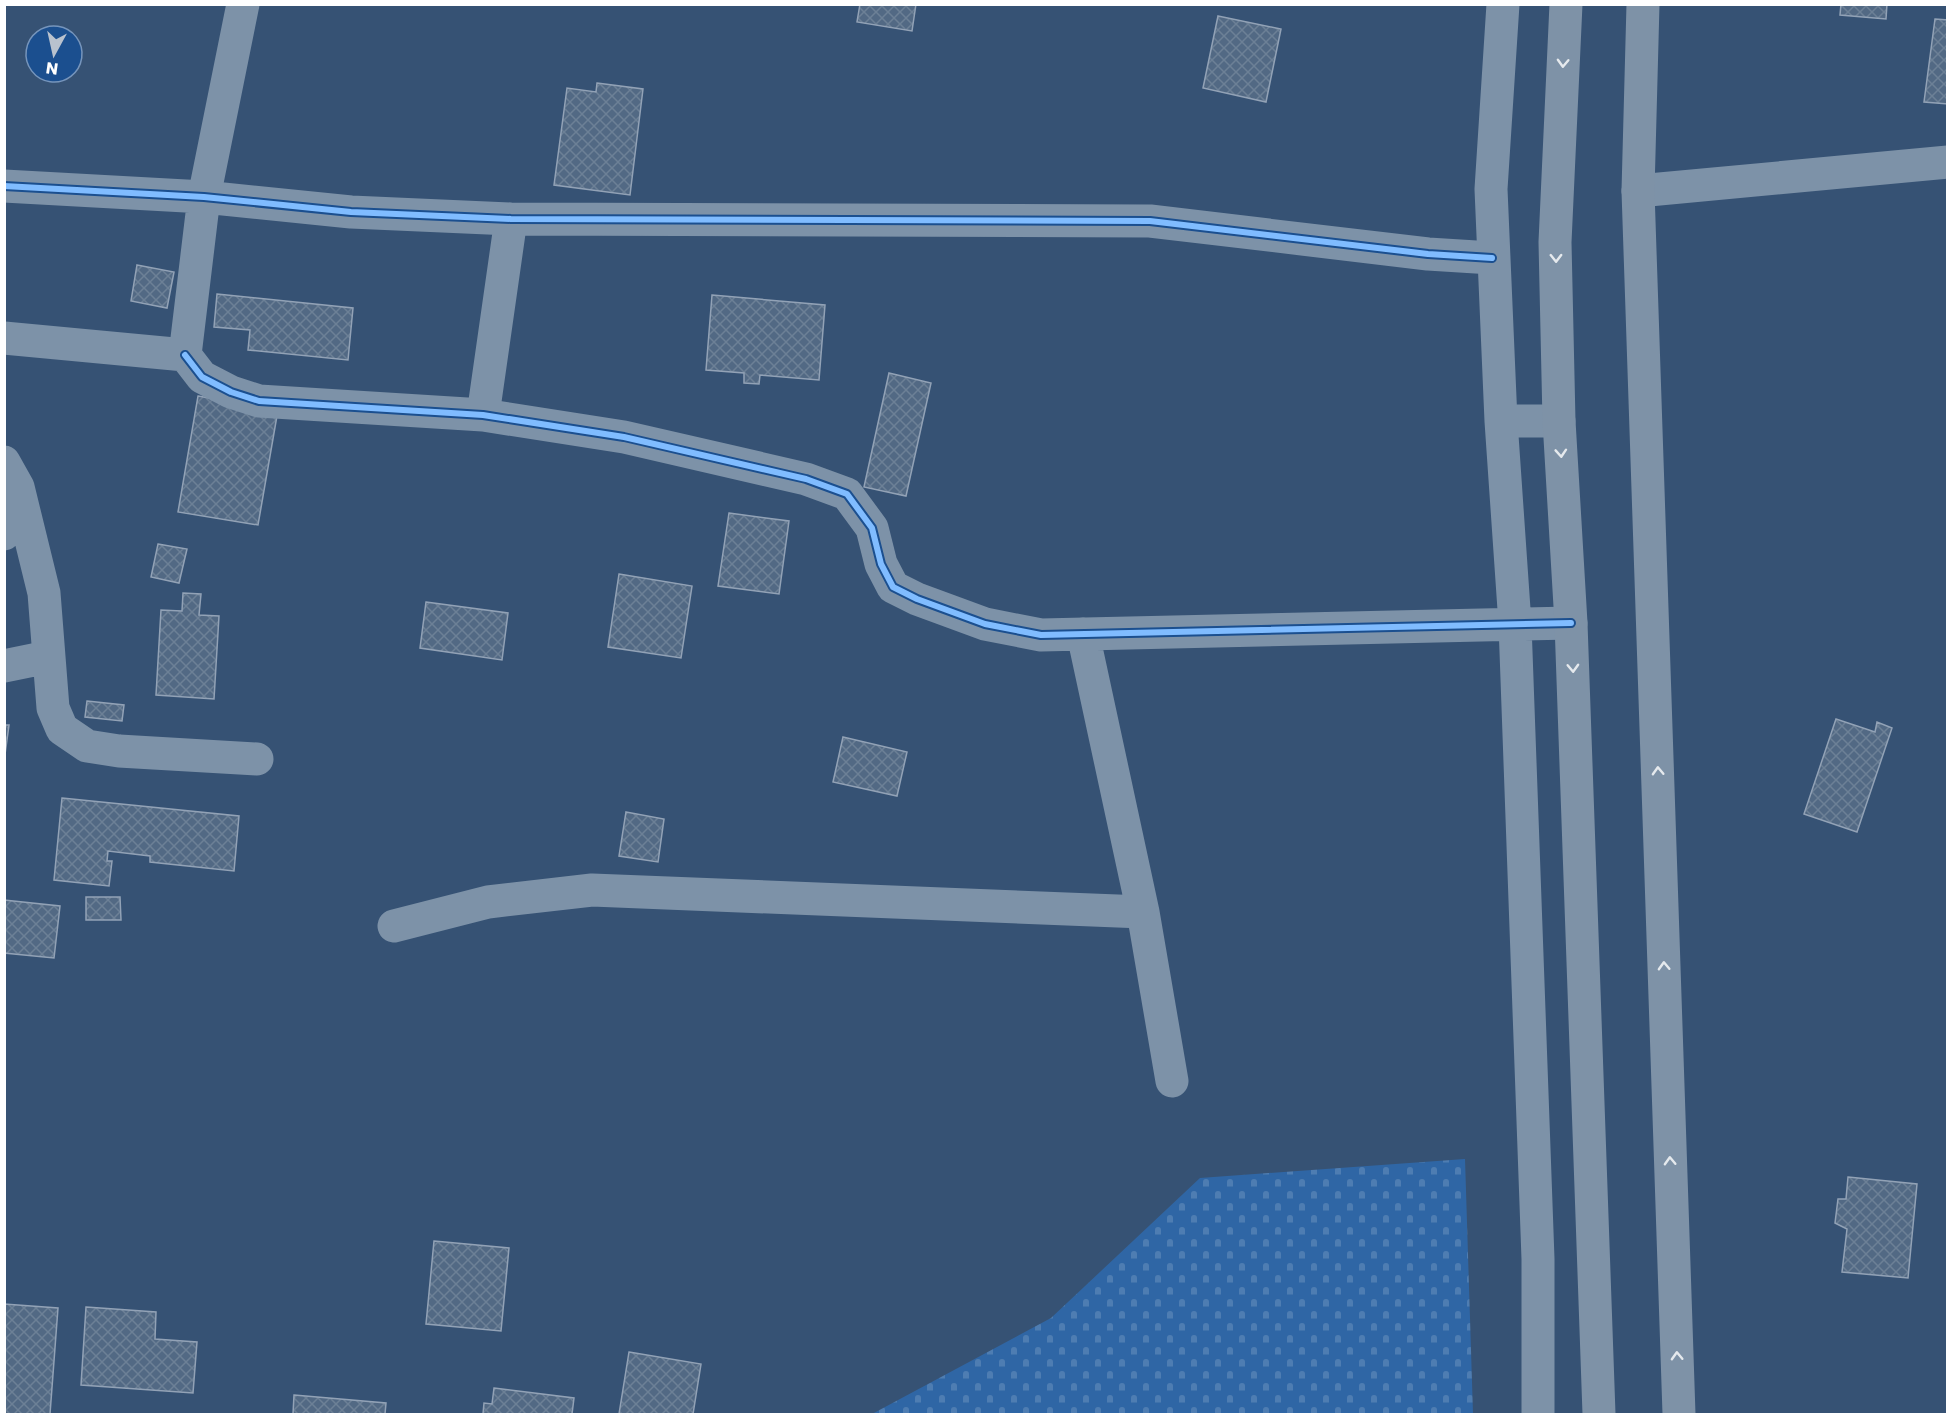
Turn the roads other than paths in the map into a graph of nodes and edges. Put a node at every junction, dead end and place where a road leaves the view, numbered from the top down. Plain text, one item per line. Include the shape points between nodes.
1 (243, 4) edge
2 (1503, 4) edge
3 (1566, 4) edge
4 (1643, 4) edge
5 (1947, 162) edge
6 (4, 186) edge
7 (1638, 191) junction
8 (204, 197) junction
9 (511, 219) junction
10 (1492, 258) junction
11 (4, 338) edge
12 (185, 355) junction
13 (483, 415) junction
14 (1502, 421) junction
15 (1559, 421) junction
16 (11, 475) edge
17 (4, 534) edge
18 (1571, 623) junction
19 (1515, 624) junction
20 (1083, 634) junction
21 (48, 657) junction
22 (4, 666) edge
23 (257, 759) dead end
24 (1143, 912) junction
25 (394, 926) dead end
26 (1172, 1081) dead end
27 (1538, 1414) edge
28 (1599, 1414) edge
29 (1678, 1414) edge

1 - 8 street
2 - 10 street via 1491,189
3 -> 15 highway via 1556,242
4 - 7 highway
5 - 7 street
6 - 8 street
29 -> 7 highway
8 - 9 street via 351,212
8 - 12 street
9 - 10 street via 1150,221
9 - 13 street
10 - 14 street
11 - 12 street
12 - 13 street via 202,377 231,392 259,400
13 - 20 street via 624,437 806,479 847,494 872,528 881,564 893,586 916,599 985,624 1041,635
14 - 15 street
14 - 19 street
15 -> 18 highway
16 - 17 street via 10,526
16 - 21 street via 44,593
18 - 19 street
18 -> 28 highway
19 - 20 street
19 - 27 street via 1538,1259
20 - 24 street
21 - 22 street
21 - 23 street via 52,708 62,729 87,746
24 - 25 street via 592,890 488,902
24 - 26 street

